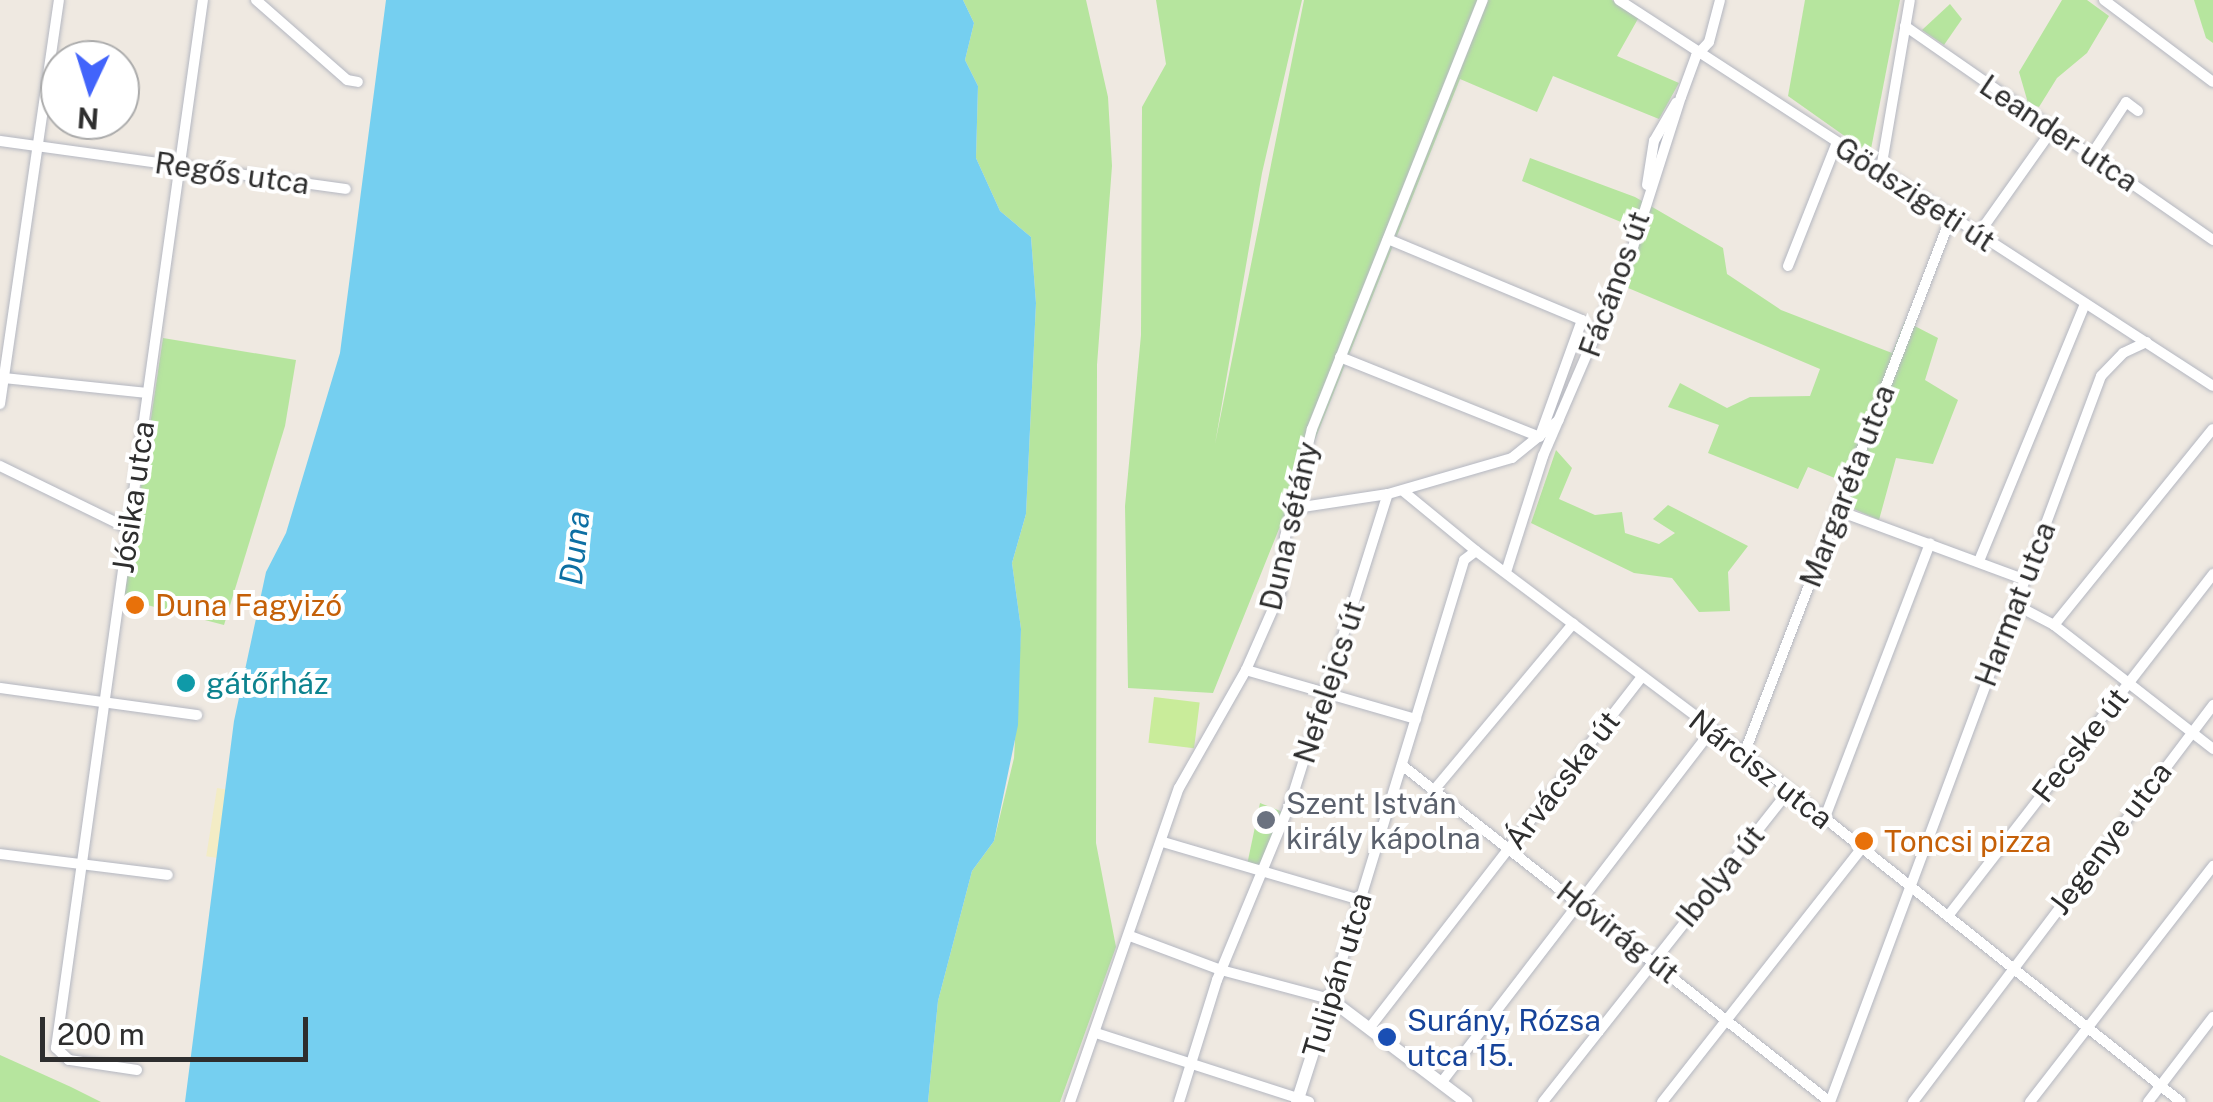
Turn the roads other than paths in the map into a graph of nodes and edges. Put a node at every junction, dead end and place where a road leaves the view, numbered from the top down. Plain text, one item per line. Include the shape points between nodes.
1 (59, 0) edge
2 (203, 0) edge
3 (256, 0) edge
4 (1483, 0) edge
5 (1619, 0) edge
6 (1720, 0) edge
7 (1910, 0) edge
8 (2104, 0) edge
9 (1904, 26) junction
10 (1702, 51) junction
11 (358, 82) dead end
12 (2213, 82) edge
13 (2138, 111) dead end
14 (2052, 130) junction
15 (0, 141) edge
16 (1837, 142) junction
17 (38, 146) junction
18 (2092, 154) junction
19 (179, 166) junction
20 (1881, 169) junction
21 (346, 189) dead end
22 (1951, 217) junction
23 (1977, 236) junction
24 (1388, 239) junction
25 (2213, 240) edge
26 (1788, 266) dead end
27 (2084, 306) junction
28 (2147, 342) junction
29 (1340, 356) junction
30 (4, 378) junction
31 (2213, 386) edge
32 (147, 394) junction
33 (0, 404) edge
34 (1559, 420) junction
35 (2213, 429) edge
36 (1540, 437) junction
37 (1542, 456) junction
38 (0, 466) edge
39 (1403, 491) junction
40 (1388, 494) junction
41 (1296, 508) junction
42 (1839, 511) junction
43 (129, 530) junction
44 (1930, 543) junction
45 (1476, 551) junction
46 (1979, 561) junction
47 (1506, 569) junction
48 (2213, 574) edge
49 (2026, 580) junction
50 (2014, 604) junction
51 (1573, 624) junction
52 (2054, 626) junction
53 (1246, 670) junction
54 (1642, 676) junction
55 (2125, 686) junction
56 (0, 688) edge
57 (1327, 690) junction
58 (103, 702) junction
59 (2213, 705) edge
60 (196, 715) dead end
61 (1416, 719) junction
62 (1713, 729) junction
63 (2191, 732) junction
64 (2213, 749) edge
65 (1744, 754) junction
66 (1403, 766) junction
67 (1434, 790) junction
68 (1787, 793) junction
69 (1825, 817) junction
70 (1163, 842) junction
71 (1509, 848) junction
72 (1862, 848) junction
73 (0, 854) edge
74 (81, 864) junction
75 (2213, 866) edge
76 (1260, 871) junction
77 (168, 875) dead end
78 (1907, 885) junction
79 (1360, 900) junction
80 (1580, 901) junction
81 (1948, 916) junction
82 (1130, 936) junction
83 (1653, 960) junction
84 (1221, 970) junction
85 (2009, 971) junction
86 (1330, 999) junction
87 (2213, 1017) edge
88 (1730, 1021) junction
89 (1372, 1026) junction
90 (2089, 1030) junction
91 (1096, 1032) junction
92 (1192, 1064) junction
93 (137, 1070) dead end
94 (1441, 1082) junction
95 (2161, 1086) junction
96 (1302, 1100) edge
97 (1463, 1101) edge
98 (1070, 1102) edge
99 (1178, 1102) edge
100 (1543, 1102) edge
101 (1662, 1102) edge
102 (1830, 1102) edge
103 (1913, 1102) edge
104 (2030, 1102) edge
105 (2148, 1102) edge
106 (2181, 1102) edge

1 - 17 street
2 - 19 street, Jósika utca
3 - 11 street via 347,80
4 - 24 street, Duna sétány
5 - 10 street, Gödszigeti út
6 - 10 street, Fácános út
7 - 9 street
8 - 12 street
9 - 14 street, Leander utca
9 - 20 street
10 - 16 street, Gödszigeti út
10 - 34 street, Fácános út via 1680,97 1633,247
13 - 18 street via 2126,102
14 - 18 street, Leander utca
14 - 23 street
15 - 17 street, Regős utca
16 - 20 street, Gödszigeti út
16 - 26 street
17 - 19 street, Regős utca
17 - 30 street
18 - 25 street, Leander utca
19 - 21 street, Regős utca
19 - 32 street, Jósika utca
20 - 22 street, Gödszigeti út
22 - 23 street, Gödszigeti út
22 - 42 street, Margaréta utca
23 - 27 street, Gödszigeti út
24 - 29 street, Duna sétány
24 - 36 street via 1582,320
27 - 28 street, Gödszigeti út
27 - 46 street
28 - 31 street, Gödszigeti út
28 - 49 street, Harmat utca via 2123,353 2100,376
29 - 36 street
29 - 41 street, Duna sétány via 1312,429
30 - 32 street
30 - 33 street
32 - 43 street, Jósika utca
34 - 36 street
34 - 37 street, Fácános út
35 - 52 street
36 - 37 street
36 - 39 street via 1512,458
37 - 47 street, Fácános út
38 - 43 street
39 - 40 street
39 - 45 street, Nárcisz utca
40 - 41 street
40 - 57 street, Nefelejcs út
41 - 53 street, Duna sétány via 1285,538 1280,593
42 - 44 street
42 - 65 street, Margaréta utca
43 - 58 street, Jósika utca
44 - 46 street
44 - 69 street
45 - 47 street, Nárcisz utca
45 - 61 street, Tulipán utca via 1464,560
46 - 49 street
47 - 51 street, Nárcisz utca
48 - 55 street, Fecske út
49 - 50 street, Harmat utca
50 - 52 street
50 - 78 street, Harmat utca
51 - 54 street, Nárcisz utca
51 - 67 street
52 - 55 street
53 - 57 street
53 - 70 street, Duna sétány via 1178,788
54 - 62 street, Nárcisz utca
54 - 71 street, Árvácska út
55 - 63 street
55 - 81 street, Fecske út
56 - 58 street
57 - 61 street
57 - 76 street, Nefelejcs út
58 - 60 street
58 - 74 street, Jósika utca
59 - 63 street, Jegenye utca
61 - 66 street, Tulipán utca
62 - 65 street, Nárcisz utca
62 - 80 street
63 - 64 street
63 - 85 street, Jegenye utca
65 - 68 street, Nárcisz utca
66 - 67 street, Hóvirág út
66 - 79 street, Tulipán utca
67 - 71 street, Hóvirág út
68 - 69 street, Nárcisz utca
68 - 83 street, Ibolya út
69 - 72 street, Nárcisz utca
70 - 76 street
70 - 82 street, Duna sétány
71 - 80 street, Hóvirág út
71 - 89 street, Árvácska út
72 - 78 street, Nárcisz utca
72 - 88 street
73 - 74 street
74 - 77 street
74 - 93 street, Jósika utca via 57,1054
75 - 90 street
76 - 79 street
76 - 84 street, Nefelejcs út
78 - 81 street, Nárcisz utca
78 - 102 street, Harmat utca
79 - 86 street, Tulipán utca
80 - 83 street, Hóvirág út
80 - 94 street
81 - 85 street, Nárcisz utca
82 - 84 street
82 - 91 street, Duna sétány via 1118,954
83 - 88 street, Hóvirág út
83 - 100 street, Ibolya út
84 - 86 street
84 - 92 street, Nefelejcs út
85 - 90 street, Nárcisz utca
85 - 103 street, Jegenye utca
86 - 89 street
86 - 96 street, Tulipán utca
87 - 95 street
88 - 101 street
88 - 102 street, Hóvirág út
89 - 94 street
90 - 95 street, Nárcisz utca
90 - 104 street
91 - 92 street
91 - 98 street, Duna sétány
92 - 96 street
92 - 99 street, Nefelejcs út
94 - 97 street
95 - 105 street
95 - 106 street, Nárcisz utca

